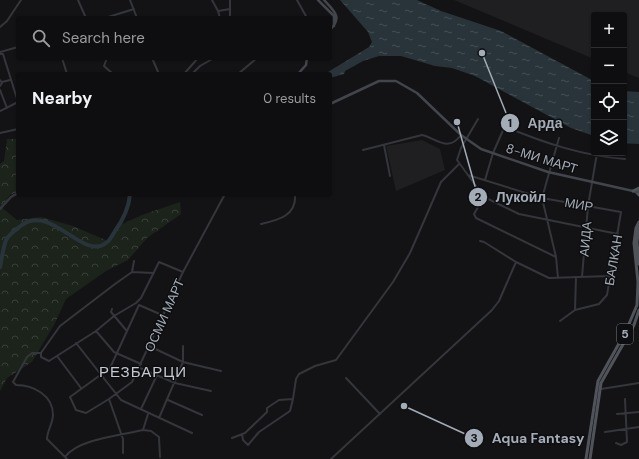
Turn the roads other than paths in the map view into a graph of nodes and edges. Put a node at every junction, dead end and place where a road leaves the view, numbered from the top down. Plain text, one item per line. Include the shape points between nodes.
1 (21, 0) edge
2 (78, 0) edge
3 (130, 0) edge
4 (212, 0) edge
5 (230, 0) edge
6 (297, 0) edge
7 (318, 0) edge
8 (324, 0) edge
9 (230, 8) junction
10 (134, 9) junction
11 (218, 11) junction
12 (85, 16) edge
13 (111, 16) edge
14 (136, 16) edge
15 (219, 16) edge
16 (230, 16) edge
17 (306, 16) edge
18 (1, 24) edge
19 (333, 26) joint
20 (16, 48) edge
21 (0, 53) edge
22 (63, 60) edge
23 (106, 60) edge
24 (153, 60) edge
25 (196, 60) edge
26 (210, 60) edge
27 (255, 60) edge
28 (307, 60) edge
29 (66, 72) edge
30 (111, 72) edge
31 (158, 72) edge
32 (186, 72) edge
33 (194, 72) edge
34 (240, 72) edge
35 (300, 72) edge
36 (11, 80) junction
37 (1, 81) edge
38 (0, 86) edge
39 (0, 90) edge
40 (16, 95) edge
41 (332, 103) edge
42 (16, 104) edge
43 (7, 108) junction
44 (0, 111) edge
45 (478, 119) dead end
46 (16, 129) edge
47 (0, 133) edge
48 (461, 135) junction
49 (559, 138) dead end
50 (467, 139) junction
51 (384, 145) junction
52 (556, 146) junction
53 (363, 150) dead end
54 (493, 153) junction
55 (591, 153) edge
56 (597, 156) edge
57 (608, 156) edge
58 (625, 159) dead end
59 (459, 164) junction
60 (548, 172) junction
61 (468, 175) junction
62 (390, 176) dead end
63 (485, 180) junction
64 (591, 183) junction
65 (639, 188) edge
66 (633, 191) junction
67 (16, 194) edge
68 (639, 194) edge
69 (224, 196) edge
70 (294, 196) edge
71 (484, 197) junction
72 (542, 198) junction
73 (588, 206) junction
74 (0, 209) edge
75 (621, 212) joint
76 (547, 221) junction
77 (639, 222) edge
78 (261, 224) dead end
79 (586, 228) junction
80 (618, 234) junction
81 (480, 241) dead end
82 (638, 242) edge
83 (556, 257) junction
84 (134, 261) dead end
85 (516, 262) junction
86 (639, 264) edge
87 (132, 272) junction
88 (183, 272) junction
89 (154, 273) junction
90 (610, 276) junction
91 (638, 276) edge
92 (576, 277) junction
93 (582, 277) junction
94 (558, 278) junction
95 (134, 305) junction
96 (138, 305) junction
97 (112, 309) dead end
98 (575, 310) junction
99 (639, 310) edge
100 (162, 315) junction
101 (114, 316) junction
102 (560, 321) dead end
103 (126, 330) junction
104 (96, 331) junction
105 (76, 343) junction
106 (149, 346) junction
107 (183, 346) dead end
108 (117, 352) junction
109 (40, 353) junction
110 (58, 356) junction
111 (183, 362) junction
112 (142, 364) junction
113 (140, 368) junction
114 (221, 371) dead end
115 (101, 374) junction
116 (157, 375) junction
117 (346, 378) dead end
118 (175, 383) junction
119 (639, 383) edge
120 (81, 388) junction
121 (596, 388) junction
122 (600, 389) junction
123 (211, 391) dead end
124 (116, 393) junction
125 (109, 399) junction
126 (293, 399) junction
127 (625, 399) dead end
128 (168, 400) junction
129 (141, 410) junction
130 (639, 412) edge
131 (626, 413) junction
132 (148, 414) junction
133 (380, 414) junction
134 (617, 414) dead end
135 (202, 415) dead end
136 (159, 418) junction
137 (639, 427) edge
138 (143, 430) junction
139 (627, 430) junction
140 (192, 432) dead end
141 (605, 432) dead end
142 (121, 434) junction
143 (242, 434) junction
144 (232, 438) dead end
145 (616, 443) dead end
146 (123, 453) dead end
147 (160, 457) dead end
148 (66, 458) edge
149 (331, 459) edge
150 (586, 459) edge
151 (590, 459) edge

1 - 18 street via 7,21
2 - 12 street
3 - 10 street
4 - 11 street
5 - 9 street
6 - 17 street
7 - 19 main road via 334,16
8 - 19 main road via 336,13 336,24
9 - 11 street
9 - 16 street
10 - 13 street
10 - 14 street
11 - 15 street
20 - 21 street
21 - 36 street via 3,54
22 - 29 street
23 - 30 street via 104,66
24 - 31 street
25 - 32 street
26 - 33 street
27 - 34 street
28 - 35 main road
36 - 37 street
36 - 40 street
37 - 38 street
39 - 43 street
41 - 48 main road, 8-МИ МАРТ via 379,81 396,81 417,93
42 - 43 street
43 - 44 street
45 - 50 street
46 - 47 street
48 - 50 main road, 8-МИ МАРТ
48 - 51 street via 455,141 445,144 422,135
49 - 52 street
50 - 54 main road, 8-МИ МАРТ
50 - 59 street via 458,156
51 - 53 street
51 - 62 street
52 - 54 street via 506,127
52 - 55 street
52 - 60 street
54 - 60 main road, 8-МИ МАРТ
54 - 63 street
56 - 64 street, АИДА
57 - 58 street
59 - 61 street
59 - 126 street via 443,178 404,266 336,360 299,374
60 - 64 main road, 8-МИ МАРТ
60 - 72 street
61 - 63 street, МИР
61 - 71 street
63 - 72 street, МИР
64 - 66 main road, 8-МИ МАРТ
64 - 73 street, АИДА
65 - 66 main road
66 - 68 main road
67 - 74 street
69 - 88 street, ОСМИ МАРТ
70 - 78 street via 294,206 288,214
71 - 76 street via 519,214
71 - 83 street via 474,214 476,218
72 - 73 street, МИР
72 - 76 street
73 - 75 street, МИР
73 - 79 street, АИДА
75 - 80 street, БАЛКАН
76 - 79 street
76 - 83 street
77 - 82 main road, 5
77 - 91 main road, 5 via 634,243
79 - 80 street
79 - 93 street, АИДА
80 - 90 street, БАЛКАН
81 - 85 street
82 - 86 main road, 5
83 - 94 street
84 - 87 street
85 - 94 street via 543,276
85 - 133 street via 499,301 492,310
87 - 89 street
87 - 109 street via 63,324
88 - 89 street via 160,262
88 - 100 street, ОСМИ МАРТ
89 - 95 street via 141,298
90 - 93 street
90 - 98 street, БАЛКАН via 607,295 601,303
91 - 121 main road, 5 via 635,313 602,371
92 - 93 street
92 - 94 street
92 - 98 street
95 - 96 street
95 - 101 street
96 - 100 street
96 - 103 street
97 - 101 street
98 - 102 street
99 - 122 main road, 5 via 634,325 606,373
100 - 106 street, ОСМИ МАРТ
101 - 103 street
101 - 104 street
103 - 108 street
104 - 105 street
104 - 108 street via 114,352
105 - 110 street
105 - 115 street
106 - 111 street
106 - 112 street, ОСМИ МАРТ
107 - 111 street
108 - 112 street
108 - 115 street via 110,368
109 - 110 street via 41,357 48,361
109 - 148 street via 32,353 27,357 13,383 31,387 46,396 53,414 47,439
110 - 120 street
111 - 114 street
111 - 118 street
112 - 113 street, ОСМИ МАРТ
113 - 116 street
113 - 124 street, ОСМИ МАРТ via 132,382
115 - 120 street
115 - 124 street
116 - 118 street
116 - 129 street
117 - 133 street
118 - 123 street
118 - 128 street
119 - 122 street
120 - 125 street, ОСМИ МАРТ via 70,397 78,411 88,412
121 - 122 street
121 - 150 main road, 5
122 - 151 main road, 5
124 - 125 street, ОСМИ МАРТ
124 - 129 street via 125,403
125 - 142 street
126 - 143 street via 274,402 267,408 267,412
126 - 143 street via 290,411 259,432 248,445
127 - 131 street
128 - 135 street
128 - 136 street
129 - 132 street
130 - 131 street
131 - 134 street
131 - 139 street
132 - 136 street
132 - 138 street
133 - 149 street
136 - 140 street
137 - 139 street
138 - 142 street
138 - 147 street via 151,431 158,437
139 - 141 street
139 - 145 street via 626,444
142 - 146 street
142 - 148 street via 81,445 68,452
143 - 144 street

